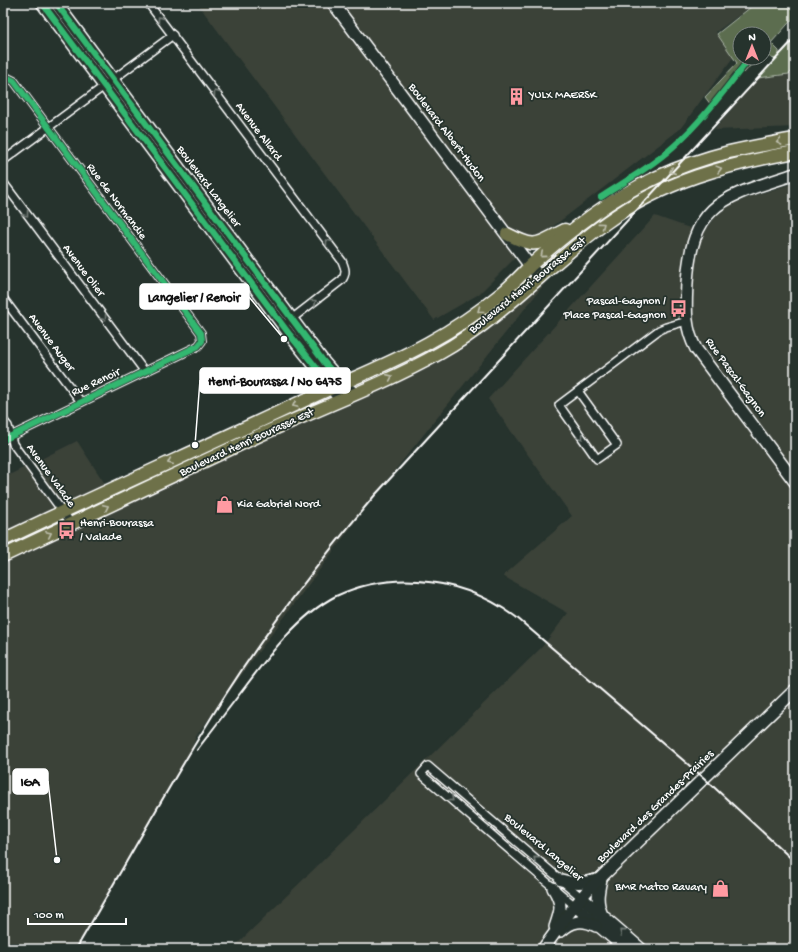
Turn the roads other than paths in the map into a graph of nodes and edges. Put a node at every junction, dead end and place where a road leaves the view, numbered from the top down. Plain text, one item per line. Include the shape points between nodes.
1 (42, 3) edge
2 (56, 3) edge
3 (148, 3) edge
4 (333, 3) edge
5 (173, 35) junction
6 (3, 77) edge
7 (114, 78) junction
8 (103, 86) junction
9 (47, 128) junction
10 (795, 139) edge
11 (795, 152) edge
12 (3, 161) edge
13 (795, 174) edge
14 (3, 182) edge
15 (578, 226) junction
16 (507, 234) junction
17 (530, 266) junction
18 (540, 277) junction
19 (3, 298) edge
20 (292, 318) junction
21 (687, 321) junction
22 (283, 325) junction
23 (198, 346) joint
24 (145, 372) junction
25 (342, 383) junction
26 (330, 388) junction
27 (578, 391) junction
28 (355, 394) junction
29 (340, 400) junction
30 (81, 402) junction
31 (3, 420) edge
32 (11, 436) junction
33 (3, 440) edge
34 (795, 482) edge
35 (62, 512) junction
36 (71, 523) junction
37 (3, 540) edge
38 (3, 556) edge
39 (795, 690) edge
40 (601, 879) junction
41 (557, 884) junction
42 (579, 902) junction
43 (602, 915) junction
44 (606, 932) junction
45 (547, 945) edge
46 (626, 949) edge
47 (642, 949) edge

1 - 8 main road, Boulevard Langelier
2 - 7 main road, Boulevard Langelier
5 -> 3 street, Avenue Allard
4 - 16 main road, Boulevard Albert-Hudon
5 - 7 street
20 -> 5 street, Avenue Allard via 342,280 345,276 342,261
6 - 9 street, Rue de Normandie via 14,81
7 - 8 street
7 - 20 main road, Boulevard Langelier
8 - 9 street
8 - 22 main road, Boulevard Langelier
9 - 12 street
9 - 23 street, Rue de Normandie via 200,333 202,341
10 -> 15 main road, Boulevard Henri-Bourassa Est via 726,153 679,168 616,200
18 -> 11 main road, Boulevard Henri-Bourassa Est via 608,221 666,187 713,170
13 - 21 main road, Rue Pascal-Gagnon via 728,198 709,213 697,231 688,265 685,311
14 -> 24 street, Avenue Olier
15 - 16 main road via 534,244
15 -> 17 main road, Boulevard Henri-Bourassa Est
16 - 17 main road, Boulevard Albert-Hudon
17 - 18 main road, Boulevard Albert-Hudon
17 -> 25 main road, Boulevard Henri-Bourassa Est via 489,303 447,332 394,361
28 -> 18 main road, Boulevard Henri-Bourassa Est via 455,344 492,318
19 - 30 street, Avenue Auger
20 - 22 street
20 - 25 main road, Boulevard Langelier
21 - 27 street via 659,330
21 - 34 main road, Rue Pascal-Gagnon via 689,336 700,355
22 - 26 main road, Boulevard Langelier
23 - 24 street, Rue Renoir
24 - 30 street, Rue Renoir
25 - 26 main road, Boulevard Henri-Bourassa Est
25 - 28 main road, Boulevard Langelier
26 - 29 main road, Boulevard Langelier
26 -> 35 main road, Boulevard Henri-Bourassa Est
27 -> 27 street via 559,405 597,459 617,445
28 - 29 main road, Boulevard Henri-Bourassa Est
36 -> 29 main road, Boulevard Henri-Bourassa Est
30 - 32 street, Rue Renoir
31 - 32 street, Avenue Valade
32 - 33 street, Rue Renoir
32 - 35 street, Avenue Valade via 13,444
35 - 36 street, Avenue Valade
35 - 37 main road, Boulevard Henri-Bourassa Est
38 -> 36 main road, Boulevard Henri-Bourassa Est
39 - 40 main road, Boulevard des Grandes-Prairies
40 - 41 main road
40 - 42 main road, Boulevard des Grandes-Prairies
40 - 43 main road via 598,906
41 -> 41 street, Boulevard Langelier via 428,766 421,774
41 - 42 street, Boulevard Langelier
41 - 42 street, Boulevard Langelier
41 - 45 main road via 561,906
42 - 43 main road, Boulevard Langelier
42 - 44 main road, Boulevard Langelier
42 - 45 main road, Boulevard des Grandes-Prairies
47 -> 43 main road, Boulevard Langelier
44 - 45 main road via 591,924 577,921 564,928
44 - 46 main road, Boulevard Langelier

